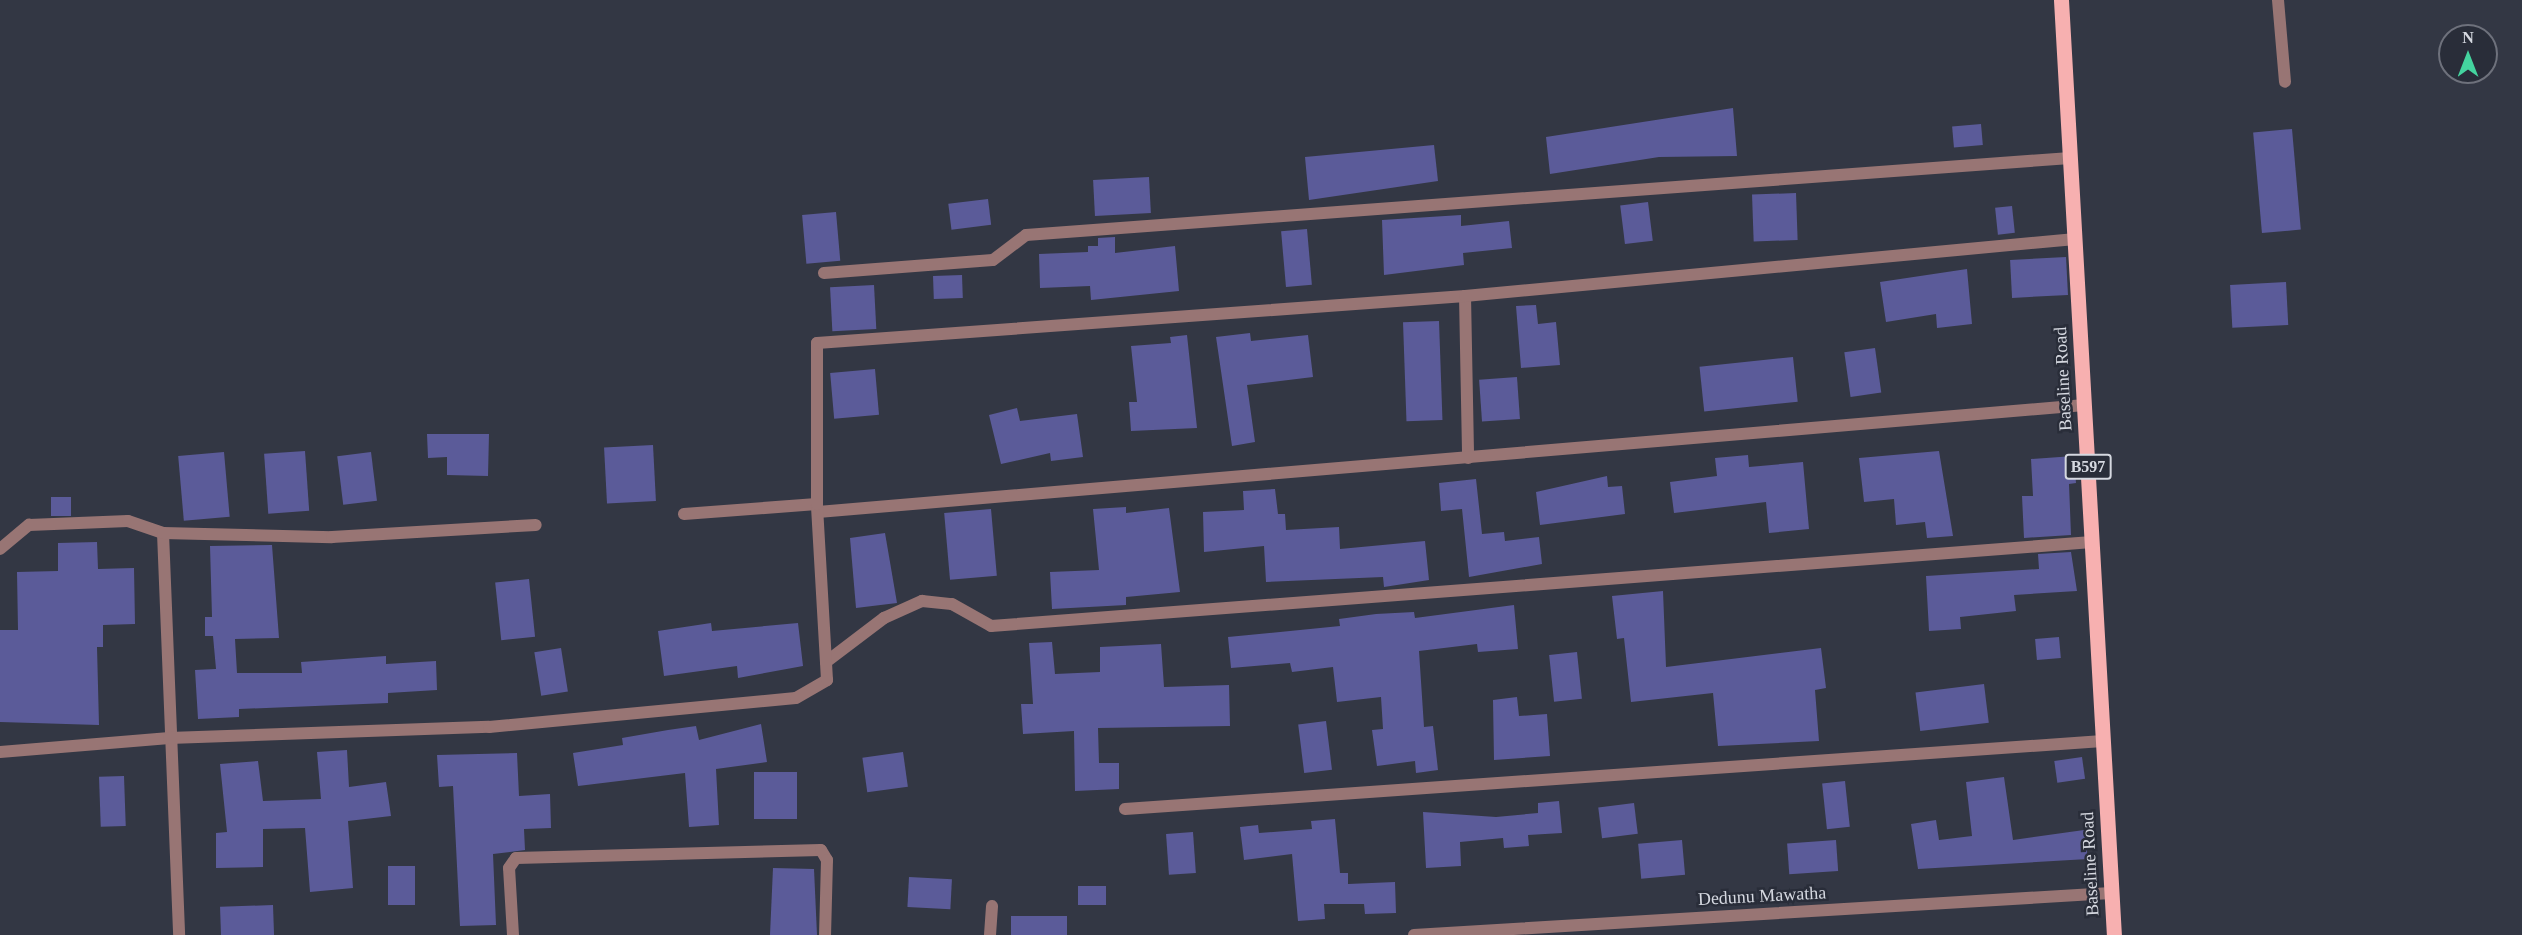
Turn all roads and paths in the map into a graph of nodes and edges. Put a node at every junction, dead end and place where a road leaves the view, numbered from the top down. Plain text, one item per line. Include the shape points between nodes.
1 (2061, 0) edge
2 (2278, 0) edge
3 (2285, 82) dead end
4 (2070, 158) junction
5 (2075, 239) junction
6 (824, 273) dead end
7 (1465, 296) junction
8 (2084, 405) junction
9 (1468, 458) junction
10 (817, 508) junction
11 (684, 514) dead end
12 (536, 525) dead end
13 (163, 533) junction
14 (2092, 542) junction
15 (0, 549) edge
16 (826, 662) junction
17 (169, 738) junction
18 (2103, 741) junction
19 (0, 752) edge
20 (1125, 809) dead end
21 (2111, 892) junction
22 (992, 906) dead end
23 (179, 935) edge
24 (513, 935) edge
25 (825, 935) edge
26 (990, 935) edge
27 (1414, 935) edge
28 (2114, 935) edge

1 - 4 main road, Baseline Road / B597
2 - 3 street
4 - 5 main road, Baseline Road / B597
4 - 6 street via 1026,235 993,260
5 - 7 street
5 - 8 main road, Baseline Road / B597
7 - 9 street
7 - 10 street via 817,343
8 - 9 street
8 - 14 main road, Baseline Road / B597
9 - 10 street
10 - 11 street
10 - 16 street
12 - 13 street via 332,537
13 - 15 street via 128,521 29,525
13 - 17 street
14 - 16 street via 991,626 952,604 922,601 884,618
14 - 18 main road, Baseline Road / B597
16 - 17 street via 826,680 796,698 489,727
17 - 19 street
17 - 23 street
18 - 20 street
18 - 21 main road, Baseline Road / B597
21 - 27 street, Dedunu Mawatha
21 - 28 main road, Baseline Road / B597
22 - 26 street
24 - 25 street via 509,868 516,858 821,850 827,860

